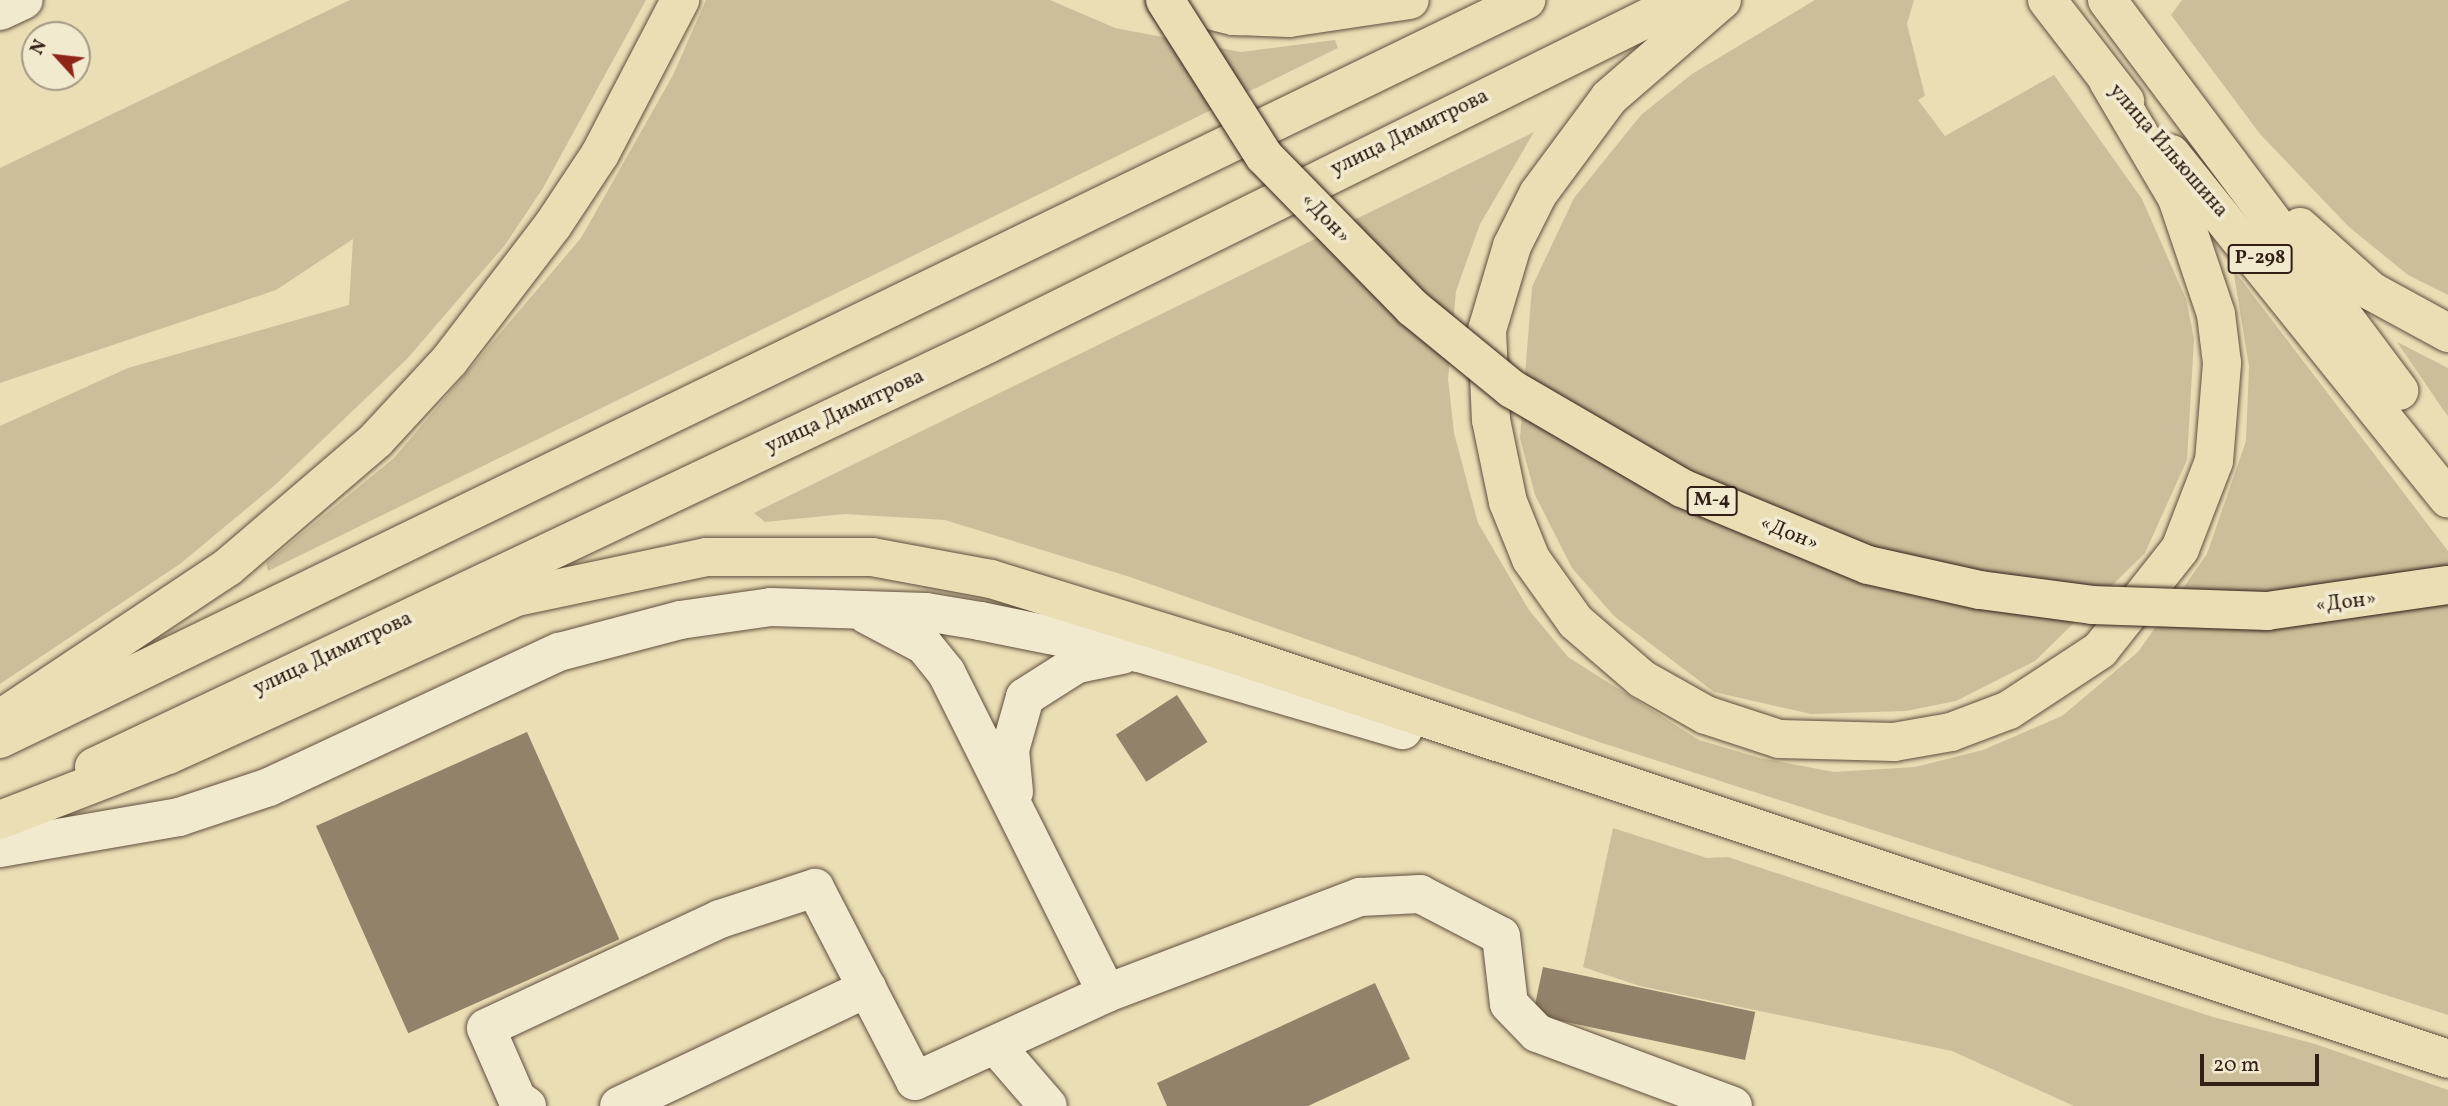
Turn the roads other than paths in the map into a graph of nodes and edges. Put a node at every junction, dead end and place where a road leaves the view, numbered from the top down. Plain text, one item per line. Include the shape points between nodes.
1 (24, 0) edge
2 (680, 0) edge
3 (1166, 0) edge
4 (1410, 0) edge
5 (1526, 0) edge
6 (1684, 0) edge
7 (1722, 0) edge
8 (2110, 4) edge
9 (0, 11) edge
10 (2056, 12) edge
11 (2108, 81) junction
12 (2231, 160) junction
13 (2448, 333) edge
14 (2448, 456) edge
15 (2448, 498) edge
16 (2448, 585) edge
17 (855, 610) junction
18 (1139, 653) junction
19 (0, 719) edge
20 (0, 739) edge
21 (1015, 804) junction
22 (0, 811) edge
23 (1707, 814) junction
24 (0, 820) edge
25 (0, 848) edge
26 (867, 988) junction
27 (1108, 993) junction
28 (996, 1046) junction
29 (2448, 1059) edge
30 (527, 1106) edge
31 (619, 1106) edge
32 (1048, 1106) edge
33 (1733, 1106) edge

1 - 9 lane
2 - 19 main road via 600,155 553,225 449,361 385,430 228,568
3 - 4 main road via 1233,16 1289,18
3 - 16 main road, «Дон» / М-4, bridge via 1264,156 1413,308 1512,388 1682,488 1868,565 1980,590 2092,605 2267,611
5 - 20 main road
6 - 22 main road, улица Димитрова via 986,345
7 - 11 main road via 1609,98 1538,194 1512,246 1488,330 1491,420 1508,502 1531,559 1576,622 1642,679 1706,715 1779,739 1894,743 1951,732 2009,710 2100,650 2180,549 2214,461 2222,363 2216,314 2177,198
8 - 12 main road, улица Ильюшина / Р-298
10 - 11 main road, улица Ильюшина / Р-298
11 - 15 main road, улица Ильюшина / Р-298 via 2246,241
12 - 13 main road via 2371,291
12 - 14 main road, улица Ильюшина / Р-298
17 - 18 lane via 926,612
17 - 21 lane via 924,645 958,692
17 - 25 lane via 771,607 680,620 559,652 269,787 179,817
18 - 21 lane via 1077,664 1025,696 1010,750
18 - 23 lane via 1511,765
21 - 27 lane
23 - 24 main road via 991,579 872,557 811,555 706,557 517,597 168,755
23 - 29 main road
26 - 28 lane via 915,1081
26 - 30 lane via 815,888 720,919 486,1028 517,1099
26 - 31 lane
27 - 28 lane
27 - 33 lane via 1360,897 1420,894 1501,936 1509,1004 1537,1033
28 - 32 lane

